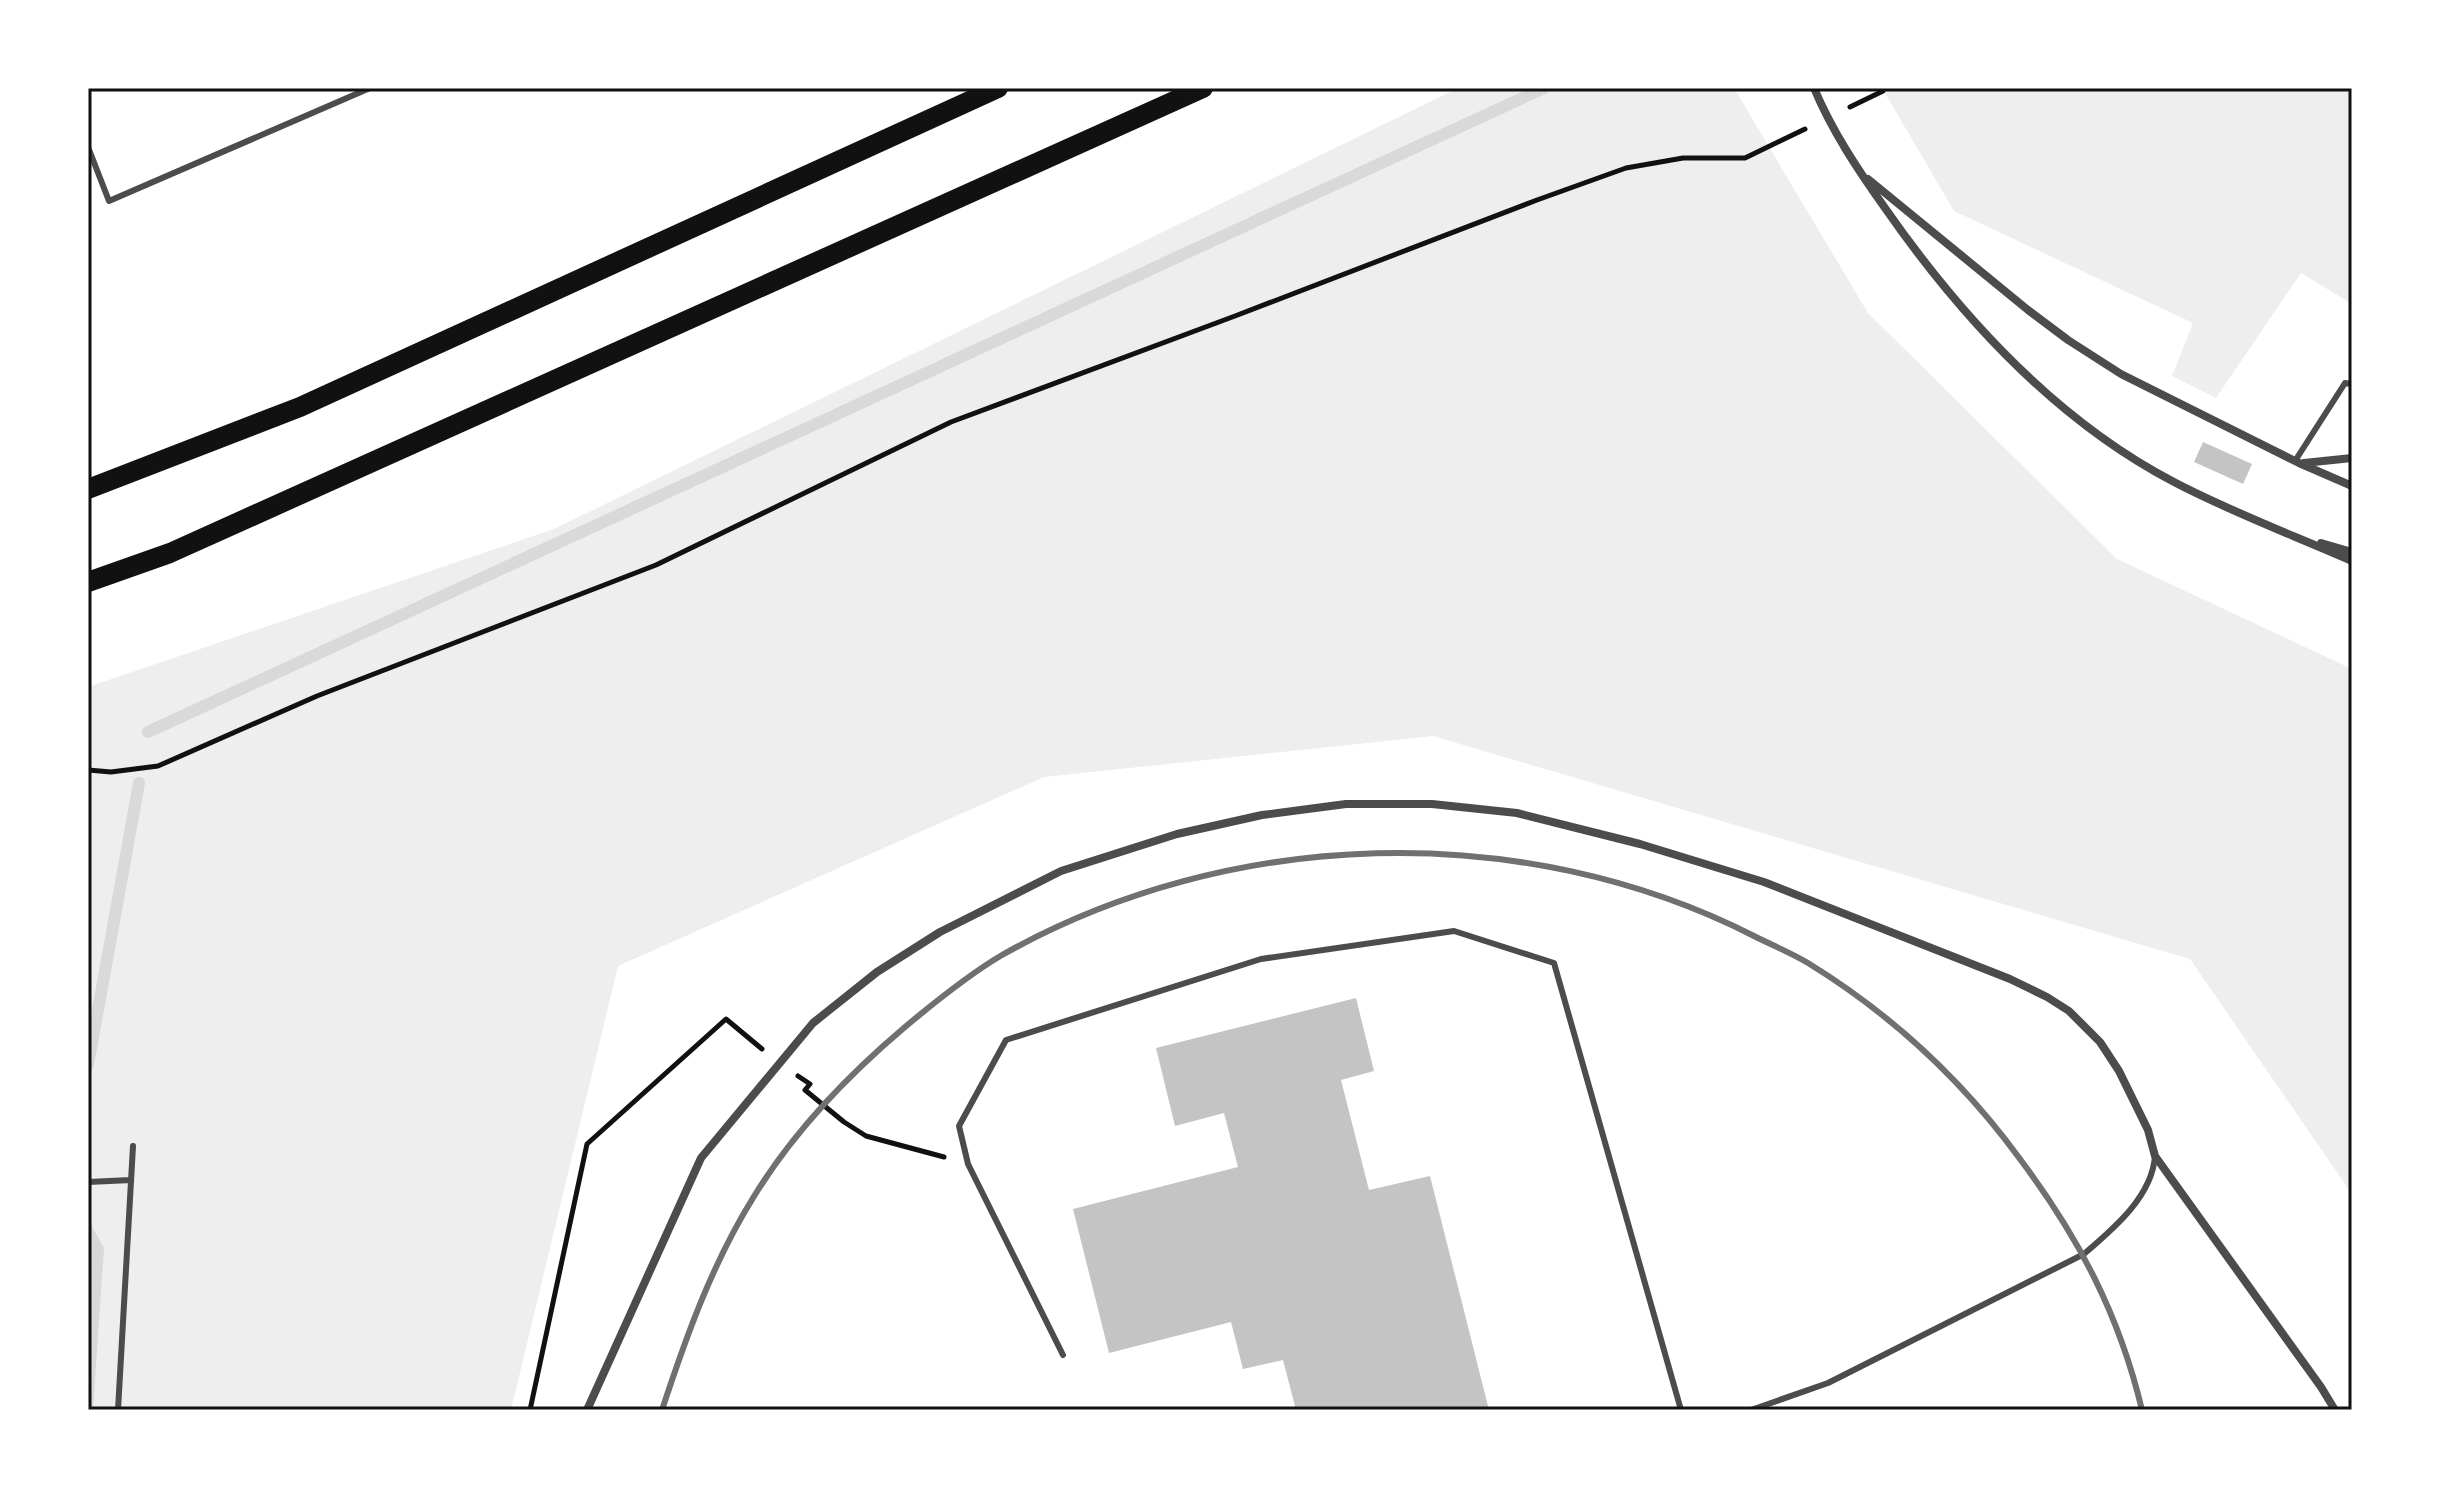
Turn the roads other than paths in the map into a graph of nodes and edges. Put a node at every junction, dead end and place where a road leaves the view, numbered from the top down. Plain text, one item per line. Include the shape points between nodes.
1 (370, 88) edge
2 (998, 88) edge
3 (1203, 88) edge
4 (1816, 88) edge
5 (88, 147) edge
6 (1859, 171) junction
7 (2352, 384) edge
8 (2352, 458) edge
9 (2297, 462) junction
10 (2352, 486) edge
11 (88, 489) edge
12 (2293, 535) junction
13 (2352, 552) edge
14 (2352, 561) edge
15 (88, 582) edge
16 (133, 1146) dead end
17 (2155, 1156) junction
18 (131, 1180) junction
19 (88, 1182) edge
20 (1063, 1355) dead end
21 (118, 1410) edge
22 (587, 1410) edge
23 (1681, 1410) edge
24 (1751, 1410) edge
25 (2335, 1410) edge

1 - 5 lane via 109,201
2 - 11 main road via 300,407
3 - 15 main road via 170,553
4 - 6 street via 1827,118
6 - 9 street via 2068,340 2121,374
6 - 12 street via 1961,309 2052,398 2172,481
7 - 9 lane via 2345,383
8 - 9 street
9 - 10 street
12 - 13 street
12 - 14 street
16 - 18 lane
17 - 22 street via 2119,1071 2069,1011 2010,979 1764,882 1517,813 1432,804 1346,804 1262,815 1177,834 1061,871 940,932 877,972 813,1023 701,1158
17 - 24 lane via 2152,1173 2130,1210 2084,1254 1828,1383
17 - 25 street
18 - 19 lane
18 - 21 lane
20 - 23 lane via 968,1164 959,1126 1006,1040 1261,959 1454,931 1554,963

